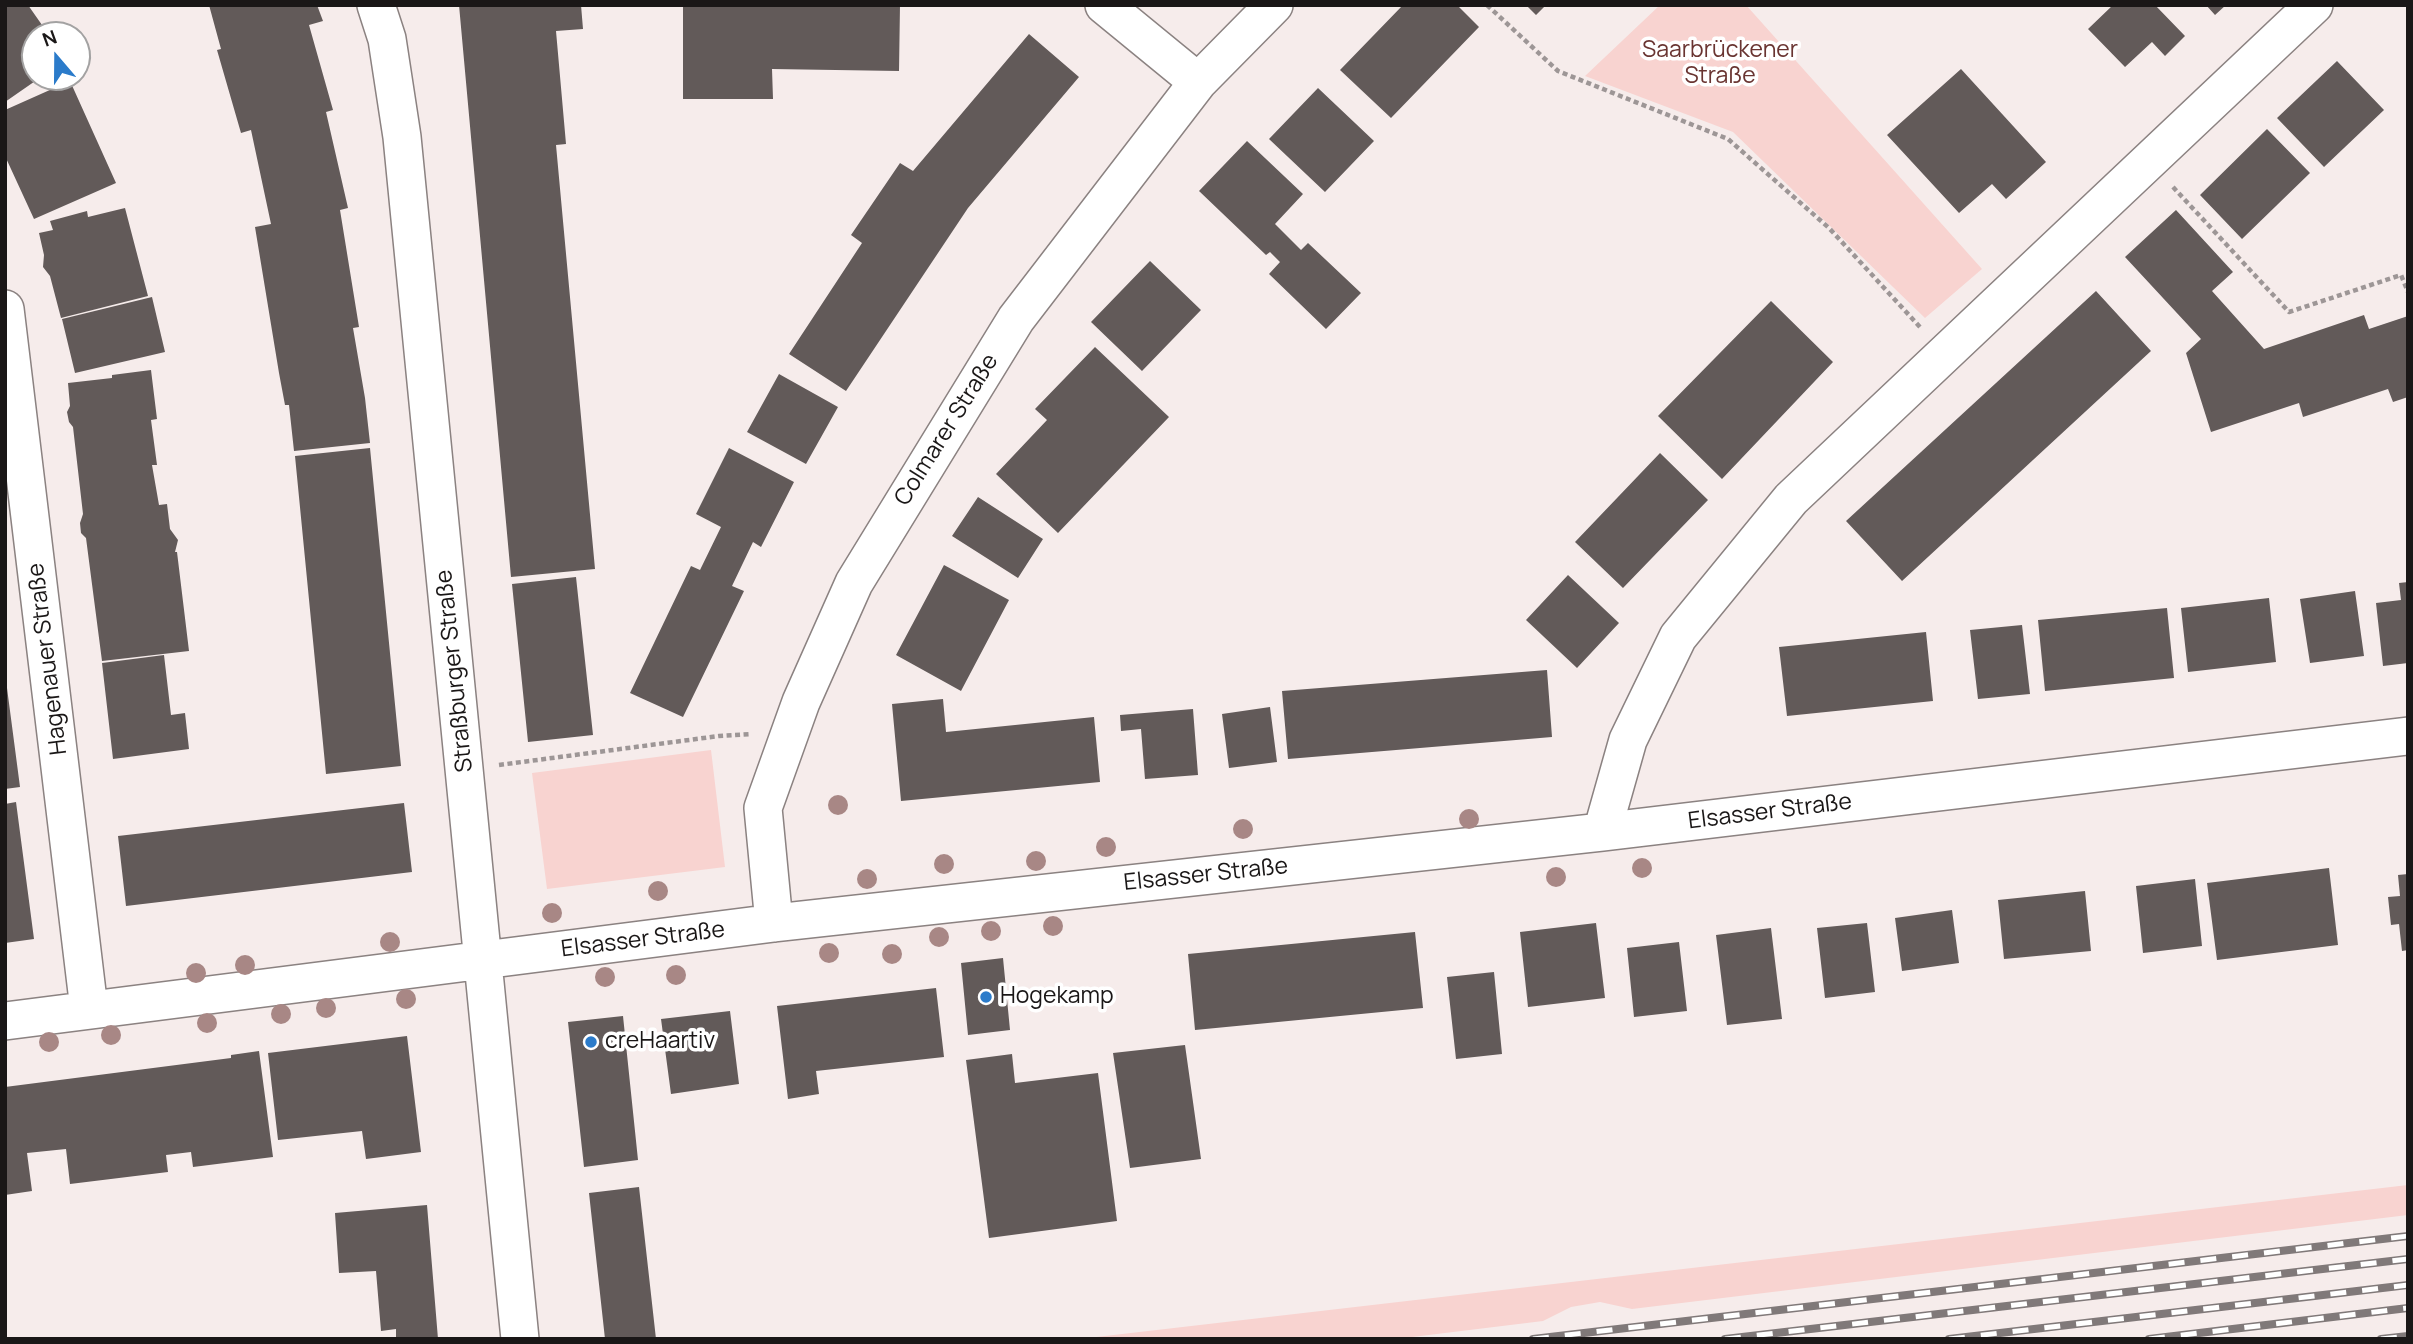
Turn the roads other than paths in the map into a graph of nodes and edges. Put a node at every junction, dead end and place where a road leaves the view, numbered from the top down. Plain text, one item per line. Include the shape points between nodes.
1 (376, 5) edge
2 (1104, 5) edge
3 (1274, 5) edge
4 (2314, 5) edge
5 (1198, 82) junction
6 (5, 309) edge
7 (2408, 736) edge
8 (1602, 832) junction
9 (774, 923) junction
10 (483, 961) junction
11 (89, 1009) junction
12 (5, 1020) edge
13 (520, 1339) edge

1 - 10 street, Straßburger Straße via 387,39 402,137
2 - 5 street
3 - 5 street, Colmarer Straße
4 - 8 street via 1791,499 1678,637 1628,740
5 - 9 street, Colmarer Straße via 1016,319 853,583 762,808
6 - 11 street, Hagenauer Straße
7 - 8 street, Elsasser Straße
8 - 9 street, Elsasser Straße
9 - 10 street, Elsasser Straße
10 - 11 street, Elsasser Straße
10 - 13 street, Straßburger Straße
11 - 12 street, Elsasser Straße

